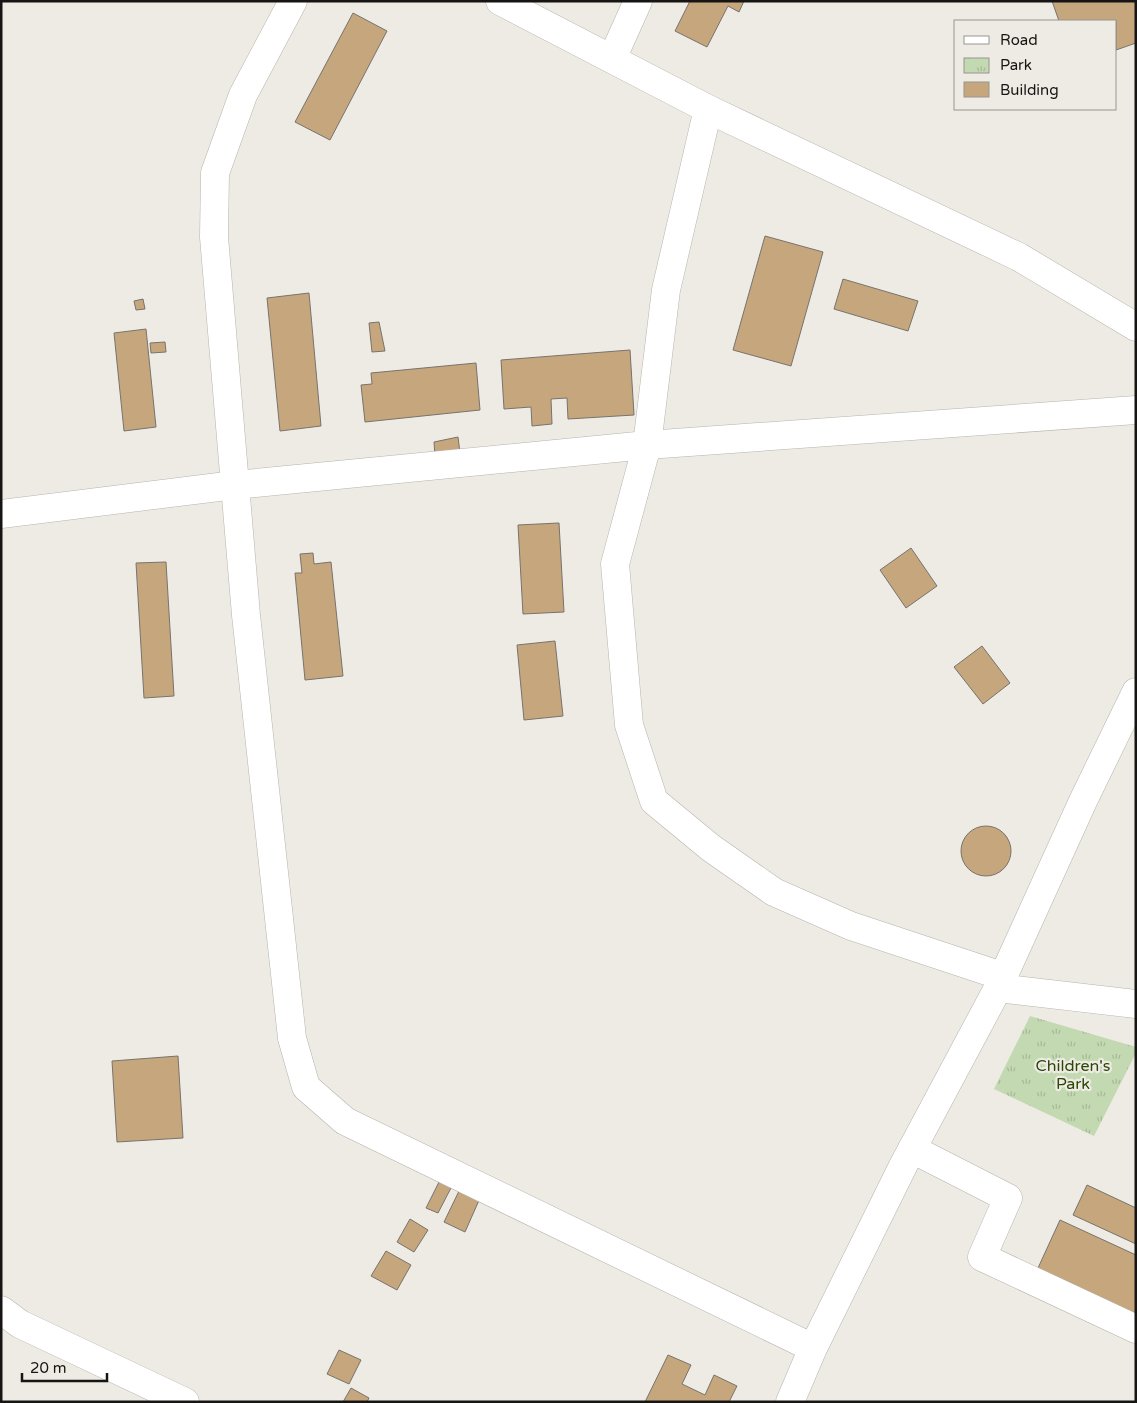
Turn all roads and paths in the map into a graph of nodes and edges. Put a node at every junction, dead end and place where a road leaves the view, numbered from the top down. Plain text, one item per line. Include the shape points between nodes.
1 (294, 1) edge
2 (500, 1) edge
3 (638, 1) edge
4 (612, 59) junction
5 (708, 109) junction
6 (1136, 327) edge
7 (1136, 410) edge
8 (646, 445) junction
9 (235, 485) junction
10 (1, 514) edge
11 (1136, 692) edge
12 (1000, 982) junction
13 (1136, 1004) edge
14 (912, 1149) junction
15 (1, 1310) edge
16 (1136, 1329) edge
17 (813, 1348) junction
18 (185, 1402) edge
19 (790, 1402) edge

1 - 9 street via 243,95 215,173 214,237
2 - 4 street
3 - 4 street
4 - 5 street
5 - 6 street via 1019,257
5 - 8 street via 666,290
7 - 8 street
8 - 9 street
8 - 12 street via 615,564 629,725 654,801 711,848 774,892 852,926
9 - 10 street
9 - 17 street via 292,1038 306,1087 345,1121
11 - 12 street
12 - 13 street
12 - 14 street
14 - 16 street via 1008,1198 982,1257
14 - 17 street
15 - 18 street via 20,1324
17 - 19 street

